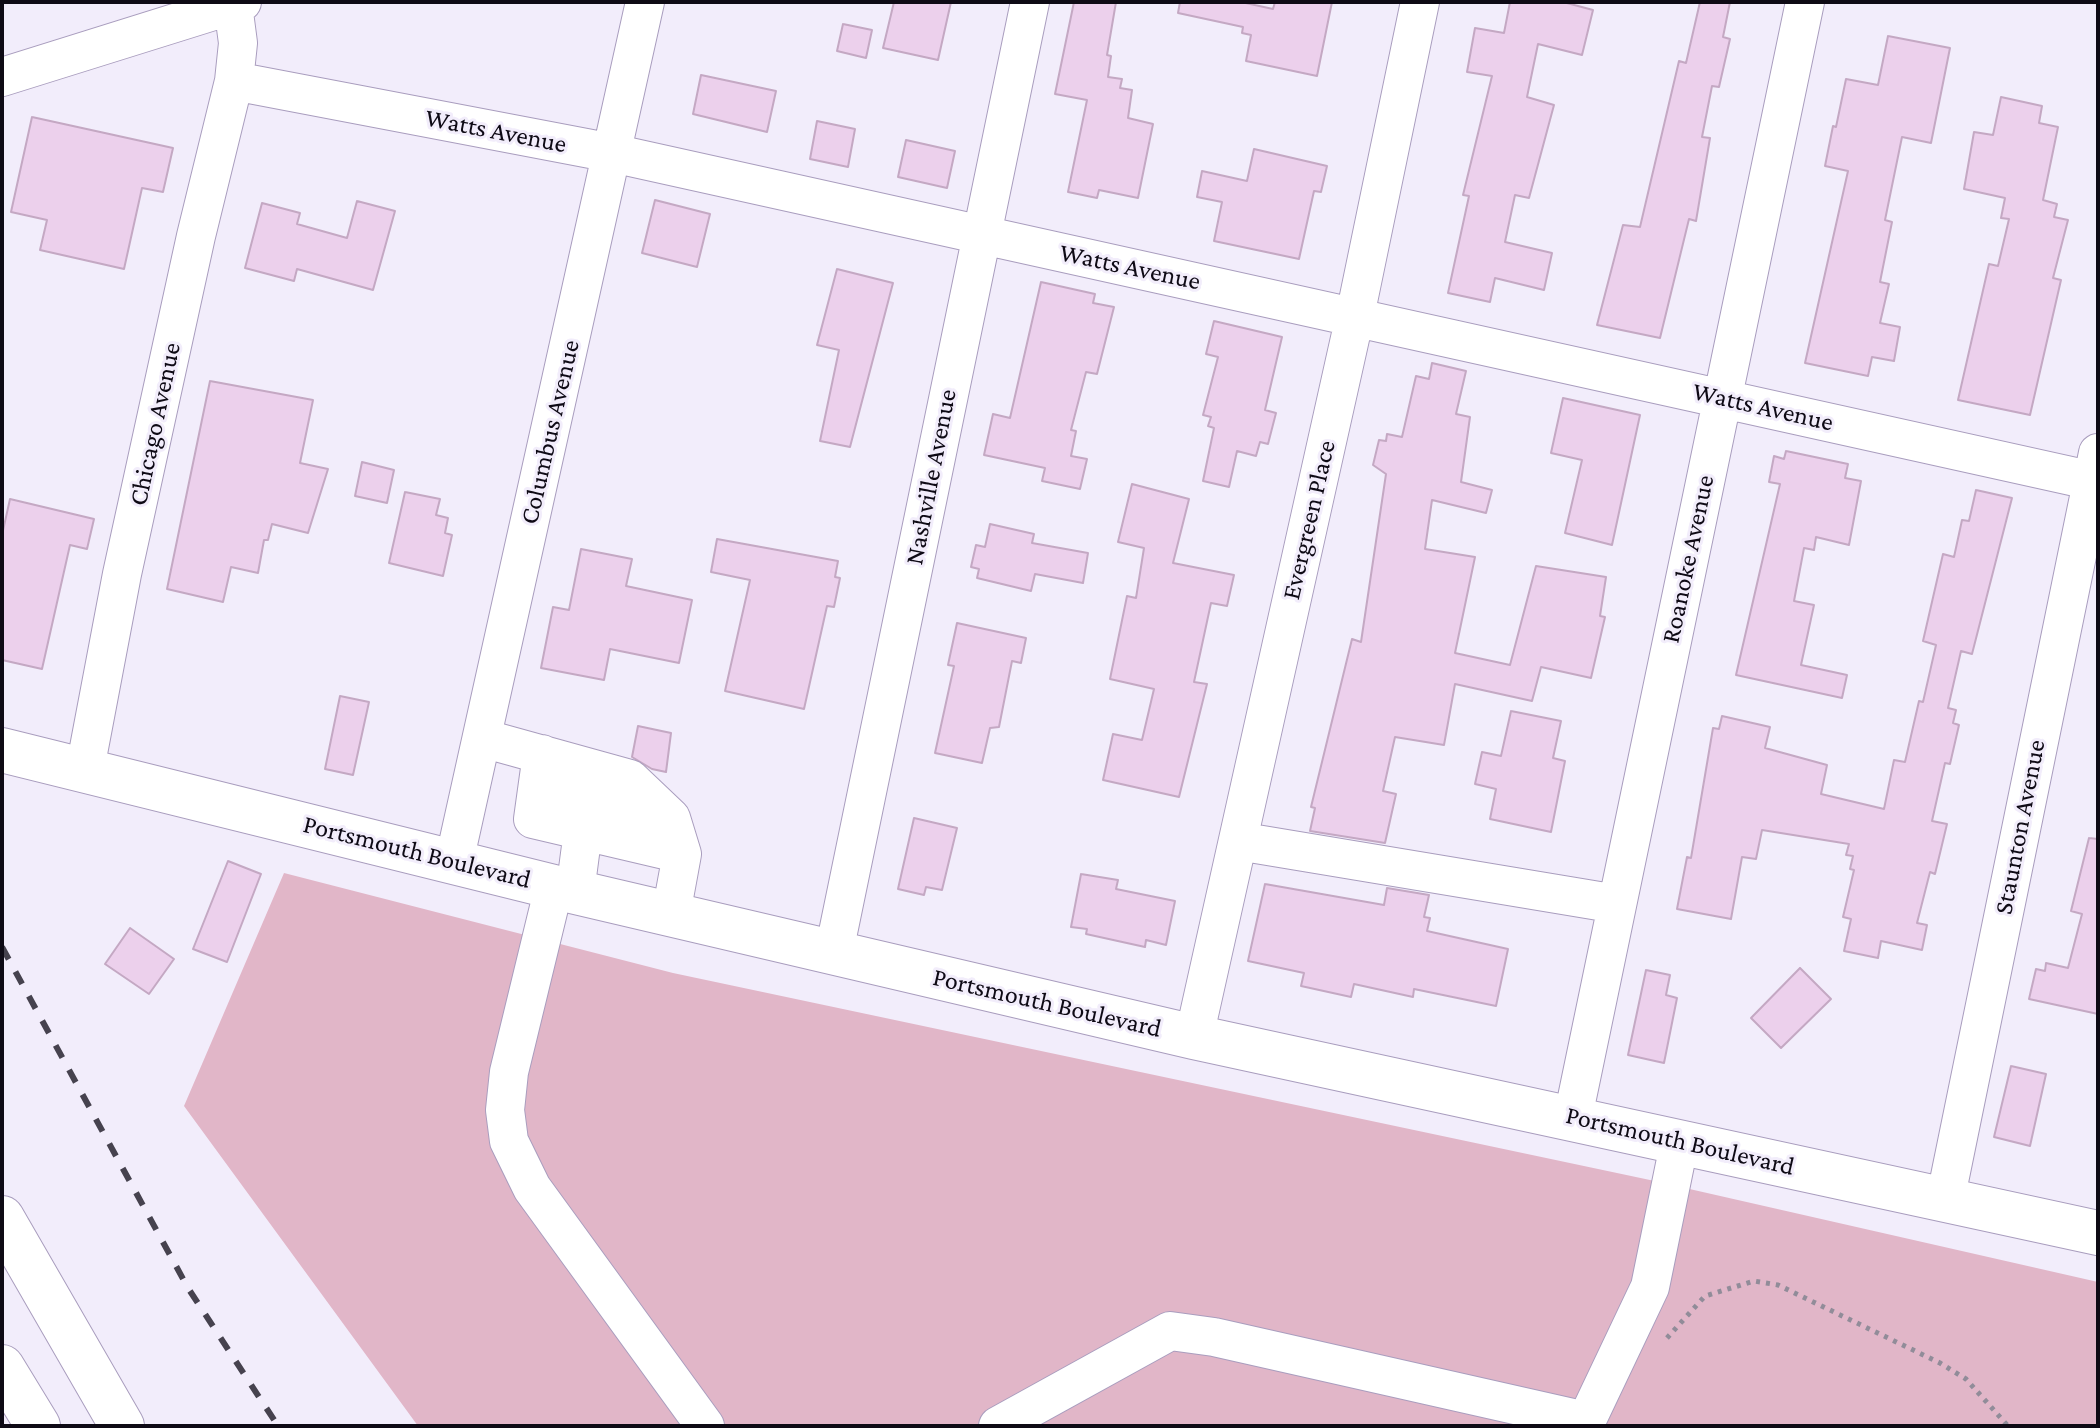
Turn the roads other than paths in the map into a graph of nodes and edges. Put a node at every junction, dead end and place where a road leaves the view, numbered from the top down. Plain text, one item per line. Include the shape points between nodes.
1 (645, 2) edge
2 (1030, 2) edge
3 (1420, 2) edge
4 (1805, 2) edge
5 (237, 3) edge
6 (2, 77) edge
7 (234, 81) junction
8 (612, 153) junction
9 (980, 235) junction
10 (1355, 316) junction
11 (1721, 399) junction
12 (2096, 472) edge
13 (482, 738) junction
14 (2, 750) edge
15 (85, 769) junction
16 (540, 770) junction
17 (583, 831) junction
18 (1238, 841) junction
19 (682, 854) junction
20 (454, 862) junction
21 (564, 889) junction
22 (1617, 904) junction
23 (671, 914) junction
24 (834, 952) junction
25 (1194, 1037) junction
26 (1573, 1117) junction
27 (1680, 1140) junction
28 (1945, 1201) junction
29 (2, 1218) edge
30 (2098, 1233) edge
31 (2, 1367) edge
32 (1585, 1423) edge
33 (38, 1426) edge
34 (122, 1426) edge
35 (705, 1426) edge
36 (998, 1426) edge

1 - 8 street, Columbus Avenue
2 - 9 street, Nashville Avenue
3 - 10 street, Evergreen Place
4 - 11 street, Roanoke Avenue
5 - 6 street
5 - 7 street
7 - 8 street, Watts Avenue
7 - 15 street, Chicago Avenue via 132,528
8 - 9 street, Watts Avenue
8 - 13 street, Columbus Avenue
9 - 10 street, Watts Avenue
9 - 24 street, Nashville Avenue
10 - 11 street, Watts Avenue
10 - 18 street, Evergreen Place
11 - 12 street, Watts Avenue
11 - 22 street, Roanoke Avenue
12 - 28 street, Staunton Avenue
13 - 16 street
13 - 20 street, Columbus Avenue
14 - 15 main road, Portsmouth Boulevard
15 - 20 main road, Portsmouth Boulevard
16 - 17 street via 533,819
16 - 19 street via 630,779 671,818
17 - 19 street
17 - 21 street
18 - 22 street
18 - 25 street, Evergreen Place
19 - 23 street
20 - 21 main road, Portsmouth Boulevard
21 - 23 main road, Portsmouth Boulevard
21 - 35 street via 509,1072 509,1141 532,1188
22 - 26 street, Roanoke Avenue
23 - 24 main road, Portsmouth Boulevard
24 - 25 main road, Portsmouth Boulevard
25 - 26 main road, Portsmouth Boulevard
26 - 27 main road, Portsmouth Boulevard
27 - 28 main road, Portsmouth Boulevard
27 - 32 street via 1650,1287
28 - 30 main road, Portsmouth Boulevard
29 - 34 main road
31 - 33 main road
32 - 36 street via 1170,1331

